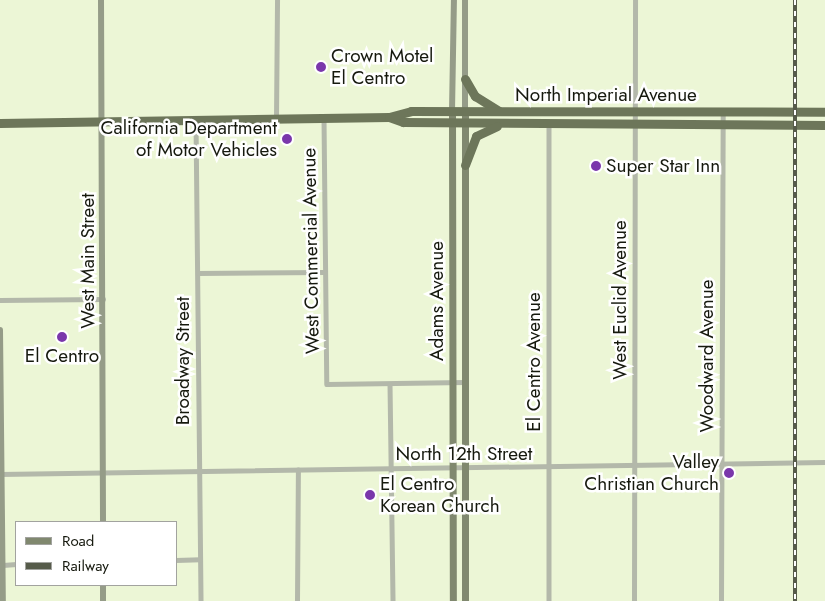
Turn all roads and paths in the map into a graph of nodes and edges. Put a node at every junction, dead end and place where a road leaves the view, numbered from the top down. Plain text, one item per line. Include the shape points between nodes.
1 (101, 0) edge
2 (277, 0) edge
3 (454, 0) edge
4 (460, 0) edge
5 (464, 0) edge
6 (635, 0) edge
7 (465, 11) junction
8 (465, 79) junction
9 (452, 111) junction
10 (465, 111) junction
11 (499, 111) junction
12 (636, 111) junction
13 (723, 111) junction
14 (825, 112) edge
15 (389, 117) junction
16 (324, 118) junction
17 (276, 119) junction
18 (196, 120) junction
19 (102, 121) junction
20 (0, 122) edge
21 (452, 122) junction
22 (465, 122) junction
23 (523, 123) junction
24 (723, 123) junction
25 (548, 124) junction
26 (636, 124) junction
27 (825, 125) edge
28 (465, 165) junction
29 (326, 272) junction
30 (198, 273) junction
31 (103, 299) junction
32 (0, 300) edge
33 (0, 330) edge
34 (453, 382) junction
35 (464, 382) junction
36 (390, 384) junction
37 (825, 462) edge
38 (722, 463) junction
39 (635, 465) junction
40 (454, 468) junction
41 (465, 468) junction
42 (392, 469) junction
43 (550, 469) junction
44 (298, 470) junction
45 (200, 471) junction
46 (103, 473) junction
47 (1, 474) edge
48 (103, 521) edge
49 (200, 559) junction
50 (178, 560) edge
51 (3, 564) junction
52 (15, 564) edge
53 (103, 586) edge
54 (2, 601) edge
55 (103, 601) edge
56 (200, 601) edge
57 (298, 601) edge
58 (393, 601) edge
59 (453, 601) edge
60 (464, 601) edge
61 (548, 601) edge
62 (634, 601) edge
63 (721, 601) edge

1 - 19 street, West Main Street
2 - 17 street
3 - 9 street, Adams Avenue
4 - 7 street
5 - 7 street, Adams Avenue
6 - 12 street, West Euclid Avenue
7 - 8 street, Adams Avenue
8 - 10 street, Adams Avenue
8 - 11 highway via 475,96
9 - 10 highway, North Imperial Avenue
9 - 15 highway, North Imperial Avenue via 398,112
9 - 21 main road, Adams Avenue
10 - 11 highway, North Imperial Avenue
10 - 22 main road, Adams Avenue
11 - 12 highway, North Imperial Avenue
12 - 13 highway, North Imperial Avenue
12 - 26 street, West Euclid Avenue
13 - 14 highway, North Imperial Avenue
13 - 24 street, Woodward Avenue
15 - 16 highway, North Imperial Avenue
15 - 21 highway, North Imperial Avenue via 395,122
16 - 17 highway, North Imperial Avenue
16 - 29 street, West Commercial Avenue
17 - 18 highway, North Imperial Avenue
18 - 19 highway, North Imperial Avenue
18 - 30 street, Broadway Street
19 - 20 highway, North Imperial Avenue
19 - 31 street, West Main Street
21 - 22 highway, North Imperial Avenue
21 - 34 main road, Adams Avenue
22 - 23 highway, North Imperial Avenue
22 - 28 main road, Adams Avenue
23 - 25 highway, North Imperial Avenue
23 - 28 highway via 482,131
24 - 26 highway, North Imperial Avenue
24 - 27 highway, North Imperial Avenue
24 - 38 street, Woodward Avenue
25 - 26 highway, North Imperial Avenue
25 - 43 street, El Centro Avenue
26 - 39 street, West Euclid Avenue
28 - 35 main road, Adams Avenue
29 - 30 street
29 - 36 street, West Commercial Avenue via 327,384
30 - 45 street, Broadway Street
31 - 32 street
31 - 46 street, West Main Street
33 - 47 street
34 - 35 street
34 - 36 street
34 - 40 main road, Adams Avenue
35 - 41 main road, Adams Avenue
36 - 42 street
37 - 38 street, North 12th Street
38 - 39 street, North 12th Street
38 - 63 street, Woodward Avenue
39 - 43 street, North 12th Street
39 - 62 street, West Euclid Avenue
40 - 41 street, North 12th Street
40 - 42 street, North 12th Street
40 - 59 main road, Adams Avenue
41 - 43 street, North 12th Street
41 - 60 main road, Adams Avenue
42 - 44 street, North 12th Street
42 - 58 street
43 - 61 street, El Centro Avenue
44 - 45 street, North 12th Street
44 - 57 street
45 - 46 street, North 12th Street
45 - 49 street, Broadway Street
46 - 47 street, North 12th Street
46 - 48 street, West Main Street
47 - 51 street
49 - 50 street
49 - 56 street, Broadway Street
51 - 52 street
51 - 54 street
53 - 55 street

